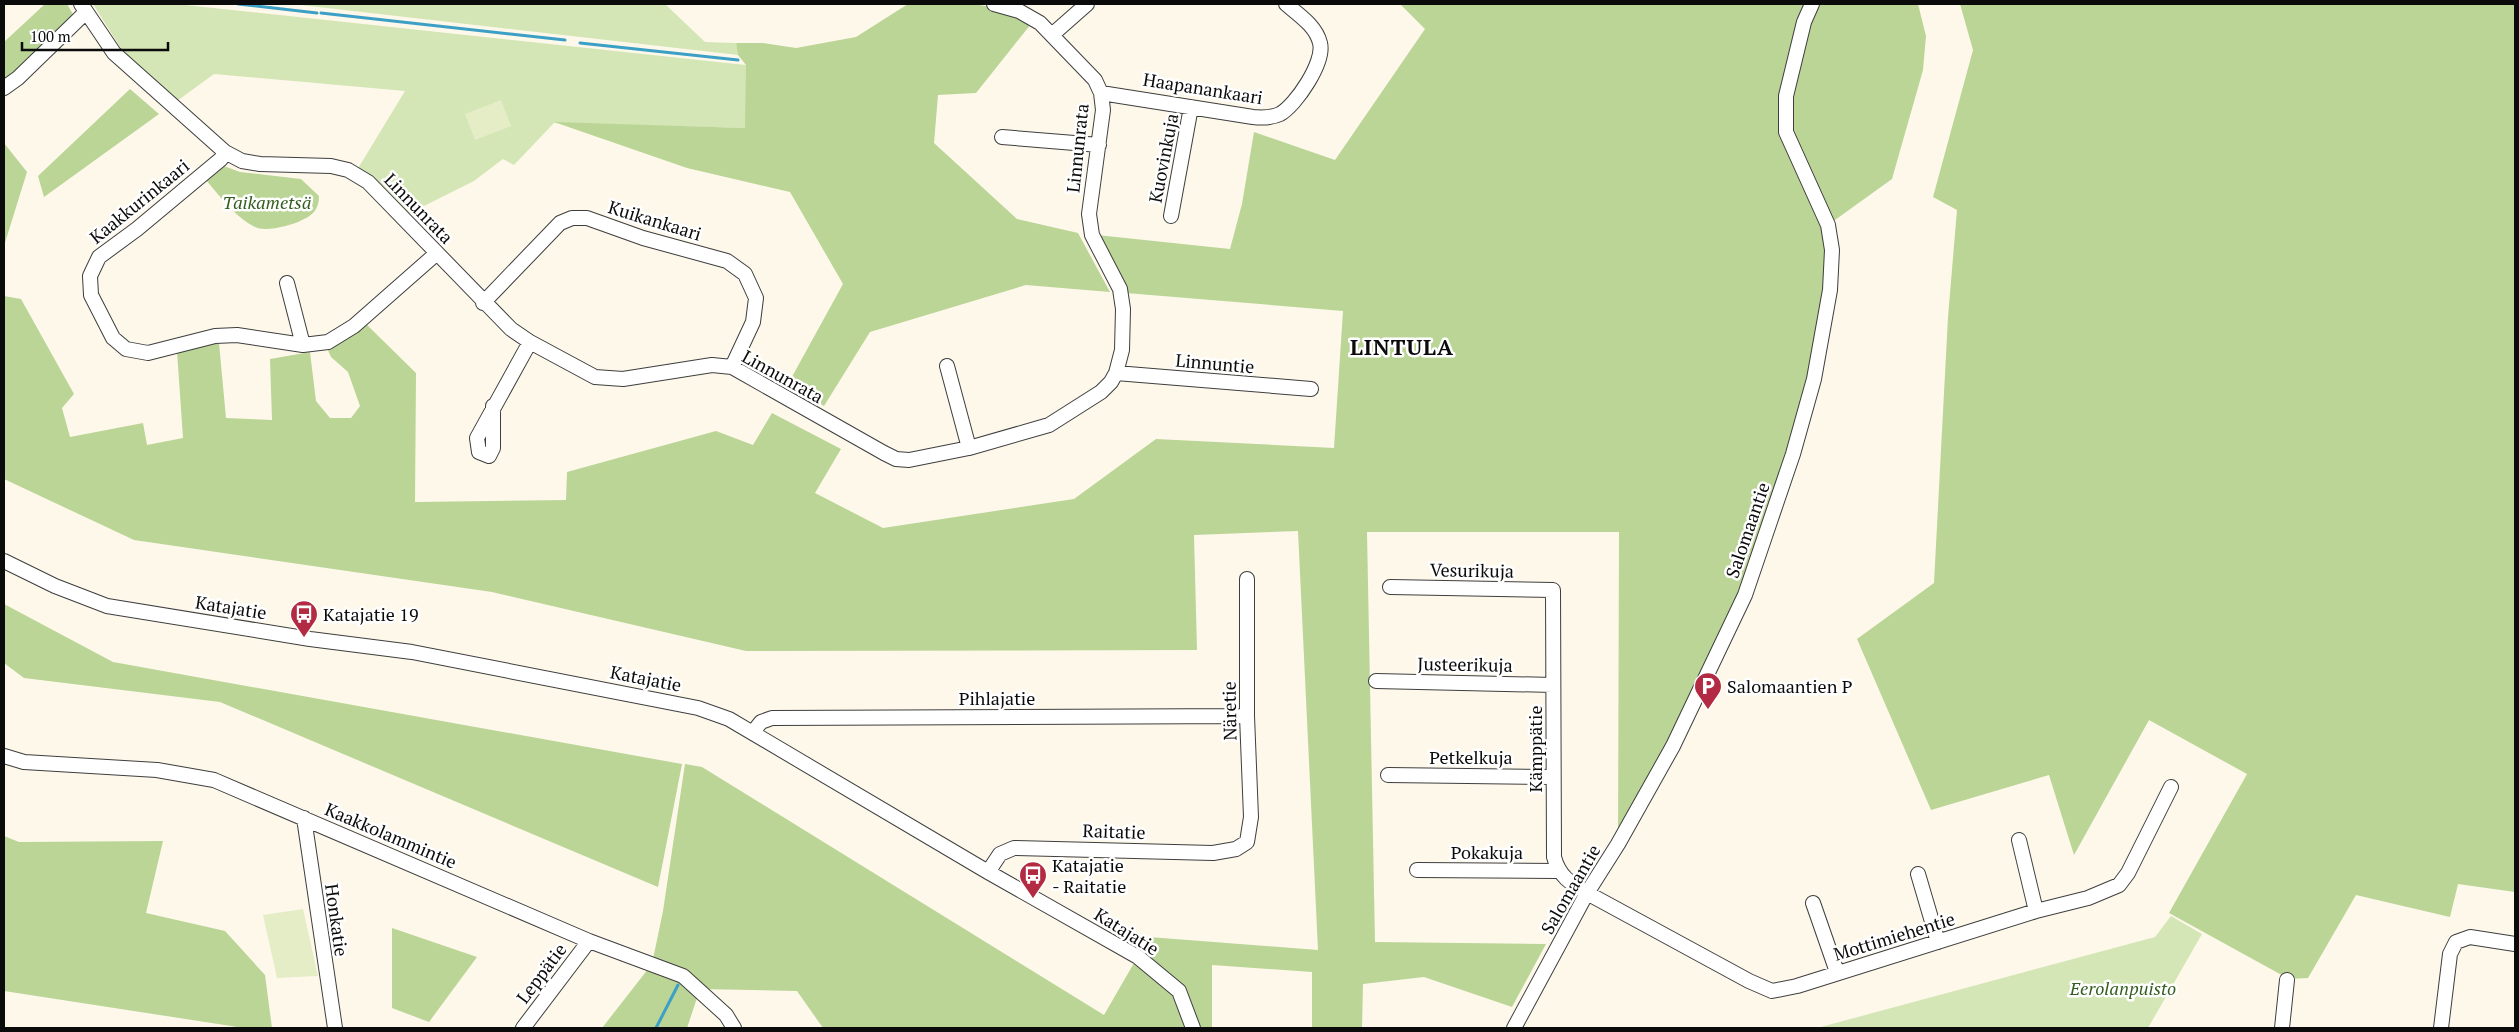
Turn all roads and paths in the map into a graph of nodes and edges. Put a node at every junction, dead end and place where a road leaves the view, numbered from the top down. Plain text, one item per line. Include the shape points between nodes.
1 (994, 4) edge
2 (1087, 4) edge
3 (1286, 4) edge
4 (1812, 4) edge
5 (84, 8) edge
6 (1053, 34) junction
7 (4, 88) edge
8 (1101, 93) junction
9 (1192, 107) junction
10 (1002, 137) dead end
11 (1098, 145) junction
12 (225, 152) junction
13 (1171, 216) dead end
14 (437, 253) junction
15 (287, 283) dead end
16 (483, 303) junction
17 (530, 342) junction
18 (303, 345) junction
19 (946, 366) dead end
20 (732, 367) junction
21 (1116, 373) junction
22 (1311, 389) dead end
23 (493, 406) dead end
24 (969, 448) junction
25 (4, 561) edge
26 (1248, 580) dead end
27 (1390, 587) dead end
28 (1554, 590) joint
29 (1376, 681) dead end
30 (1554, 685) junction
31 (1247, 716) junction
32 (753, 732) junction
33 (4, 756) edge
34 (1388, 775) dead end
35 (1553, 776) junction
36 (2171, 787) dead end
37 (304, 818) junction
38 (2019, 840) dead end
39 (1247, 842) joint
40 (1417, 870) dead end
41 (1558, 871) junction
42 (988, 872) junction
43 (1918, 874) dead end
44 (1587, 893) junction
45 (1813, 903) dead end
46 (2036, 911) junction
47 (589, 941) junction
48 (1938, 942) junction
49 (2515, 944) edge
50 (1836, 972) junction
51 (2287, 980) dead end
52 (335, 1028) edge
53 (523, 1028) edge
54 (734, 1028) edge
55 (1193, 1028) edge
56 (1514, 1028) edge
57 (2282, 1028) edge
58 (2441, 1028) edge

1 - 6 street, Linnunrata via 1019,11
2 - 6 street
3 - 9 street, Haapanankaari via 1317,32 1321,46 1318,64 1292,103 1280,114 1265,118
4 - 44 street, Salomaantie via 1804,22 1786,96 1786,132 1828,225 1832,250 1830,290 1814,379 1793,454 1739,608 1673,746
5 - 7 street via 18,78
5 - 12 street, Linnunrata via 114,53
6 - 8 street, Linnunrata via 1094,80
8 - 9 street, Haapanankaari
8 - 11 street, Linnunrata via 1103,110
9 - 13 street, Kuovinkuja
10 - 11 street
11 - 21 street, Linnunrata via 1089,214 1092,235 1120,289 1122,350
12 - 14 street, Linnunrata via 242,161 260,164 331,166 348,170 368,182
12 - 18 street, Kaakkurinkaari via 137,229 98,257 90,276 91,295 113,338 126,349 148,352 215,336 237,335
14 - 16 street, Linnunrata
14 - 18 street, Kaakkurinkaari via 354,326 328,342
15 - 18 street
16 - 17 street, Linnunrata
16 - 20 street, Kuikankaari via 560,223 572,218 587,218 643,238 727,261 746,274 756,298 755,306 752,322
17 - 20 street, Linnunrata via 602,379 623,379 712,365
17 - 23 street
19 - 24 street
20 - 24 street, Linnunrata via 896,460
21 - 22 street, Linnuntie
21 - 24 street, Linnunrata via 1101,392 1049,425
25 - 32 street, Katajatie via 107,606 471,663 698,708
26 - 31 street, Näretie
27 - 28 street, Vesurikuja
28 - 30 street, Kämppätie
29 - 30 street, Justeerikuja
30 - 35 street, Kämppätie
31 - 32 street, Pihlajatie via 772,718 761,722
31 - 39 street, Näretie via 1251,816
32 - 42 street, Katajatie
33 - 37 street, Kaakkolammintie via 24,762 157,770 214,780
34 - 35 street, Petkelkuja
35 - 41 street, Kämppätie via 1554,857
36 - 46 street, Mottimiehentie via 2119,885 2088,898
37 - 47 street, Kaakkolammintie
37 - 52 street, Honkatie
38 - 46 street
39 - 42 street, Raitatie via 1236,849 1213,853 1014,848 1000,854
40 - 41 street, Pokakuja
41 - 44 street
42 - 55 street, Katajatie via 1138,957 1179,991
43 - 48 street
44 - 50 street, Mottimiehentie via 1772,991
44 - 56 street, Salomaantie
45 - 50 street
46 - 48 street, Mottimiehentie
47 - 53 street, Leppätie
47 - 54 street, Kaakkolammintie via 682,976 726,1015
48 - 50 street, Mottimiehentie
49 - 58 street via 2470,937 2456,942 2450,954
51 - 57 street

